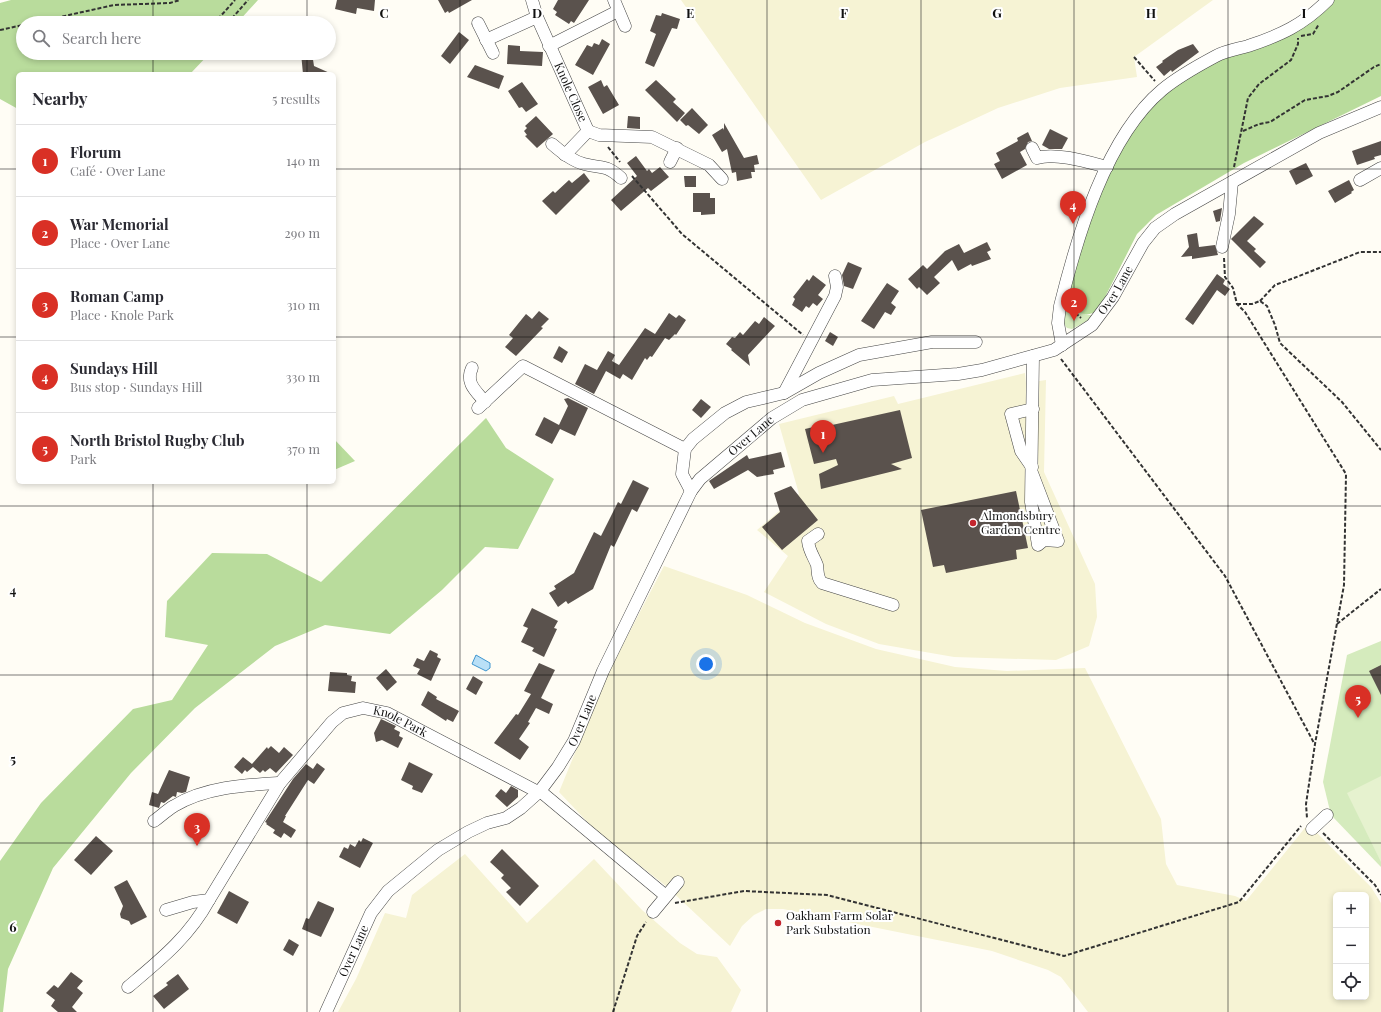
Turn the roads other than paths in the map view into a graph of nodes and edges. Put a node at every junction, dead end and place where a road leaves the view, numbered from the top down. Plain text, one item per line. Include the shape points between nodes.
1 (532, 0) edge
2 (1328, 0) edge
3 (616, 6) edge
4 (537, 17) junction
5 (478, 23) dead end
6 (625, 26) dead end
7 (486, 40) junction
8 (549, 46) junction
9 (493, 53) dead end
10 (1381, 107) edge
11 (588, 131) junction
12 (552, 144) dead end
13 (677, 148) junction
14 (1032, 148) dead end
15 (565, 155) junction
16 (670, 162) dead end
17 (1107, 167) junction
18 (1381, 168) edge
19 (626, 177) road end
20 (722, 179) dead end
21 (1360, 180) dead end
22 (1232, 182) junction
23 (1222, 247) road end
24 (835, 276) dead end
25 (976, 342) dead end
26 (1058, 348) junction
27 (1033, 356) junction
28 (472, 368) dead end
29 (784, 393) junction
30 (786, 408) junction
31 (1033, 409) junction
32 (685, 449) junction
33 (1032, 470) junction
34 (690, 491) junction
35 (818, 534) dead end
36 (893, 606) dead end
37 (280, 783) junction
38 (539, 792) junction
39 (1327, 815) dead end
40 (154, 821) dead end
41 (1311, 824) road end
42 (678, 882) dead end
43 (666, 896) junction
44 (209, 900) junction
45 (166, 910) dead end
46 (653, 912) road end
47 (128, 987) dead end
48 (326, 1012) edge

1 - 4 street, Knole Close
2 - 17 street via 1312,16 1293,28 1216,56 1162,90 1128,130
3 - 6 street
3 - 8 street
4 - 7 street
4 - 8 street, Knole Close
5 - 7 street
7 - 9 street
8 - 11 street, Knole Close
10 - 22 street, Over Lane via 1319,133
11 - 13 street via 652,137
11 - 15 street, Knole Close
12 - 15 street
13 - 16 street
13 - 20 street via 709,165
14 - 17 street via 1037,158 1043,156 1082,161
15 - 19 street via 582,164 611,169
17 - 26 street via 1094,194 1064,292 1058,323
18 - 21 street
22 - 23 street
22 - 26 street, Over Lane via 1155,228 1143,243 1113,297 1092,325
24 - 29 street via 835,296
25 - 29 street via 932,342 859,355 819,373
26 - 27 street, Over Lane
27 - 30 street, Over Lane via 958,374 872,380 826,392
27 - 31 street
28 - 32 street via 469,378 482,405 523,366
29 - 30 street
29 - 32 street via 746,402 725,413 693,438
30 - 34 street, Over Lane via 700,479
31 - 33 street
31 - 33 street via 1011,414 1021,451
32 - 34 street via 682,474
33 - 33 street via 1031,502 1038,545 1044,540 1058,541
34 - 38 street, Over Lane via 603,671 574,741
35 - 36 street via 808,541 809,550 817,564 818,580
37 - 38 street, Knole Park via 332,722 343,713 364,708 387,713
37 - 40 street via 242,785 195,796 174,806
37 - 44 street, Knole Park
38 - 43 street, Knole Park
38 - 48 street, Over Lane via 522,808 506,818 487,823 438,850 388,891 372,913
39 - 41 street
42 - 43 street
43 - 46 street
44 - 45 street
44 - 47 street, Knole Park via 179,942

